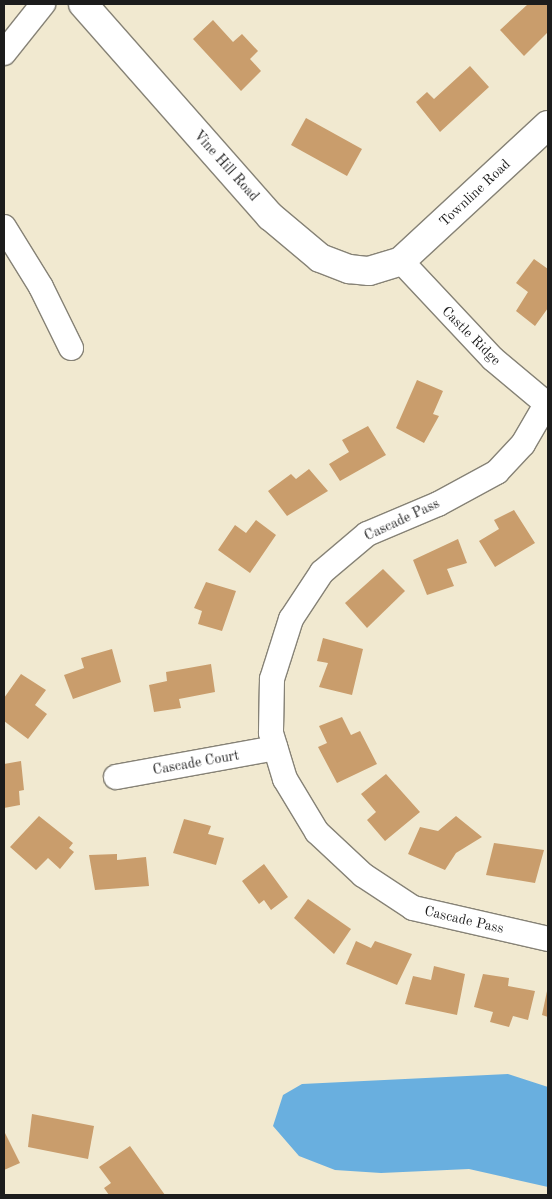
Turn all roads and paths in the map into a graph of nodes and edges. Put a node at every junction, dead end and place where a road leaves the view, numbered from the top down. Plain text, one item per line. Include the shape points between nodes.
1 (43, 4) edge
2 (82, 4) edge
3 (4, 53) edge
4 (548, 125) edge
5 (4, 226) edge
6 (401, 261) junction
7 (71, 348) dead end
8 (548, 403) edge
9 (275, 748) junction
10 (116, 777) dead end
11 (548, 939) edge

1 - 3 street
2 - 6 street, Vine Hill Road via 295,241 349,269 368,271
4 - 6 street, Townline Road
5 - 7 street via 41,287
6 - 8 street, Castle Ridge via 493,359
8 - 9 street, Cascade Pass via 523,444 497,472 438,504 367,534 322,572 291,620 272,679 270,733
9 - 10 street, Cascade Court
9 - 11 street, Cascade Pass via 285,779 317,832 363,875 413,908

